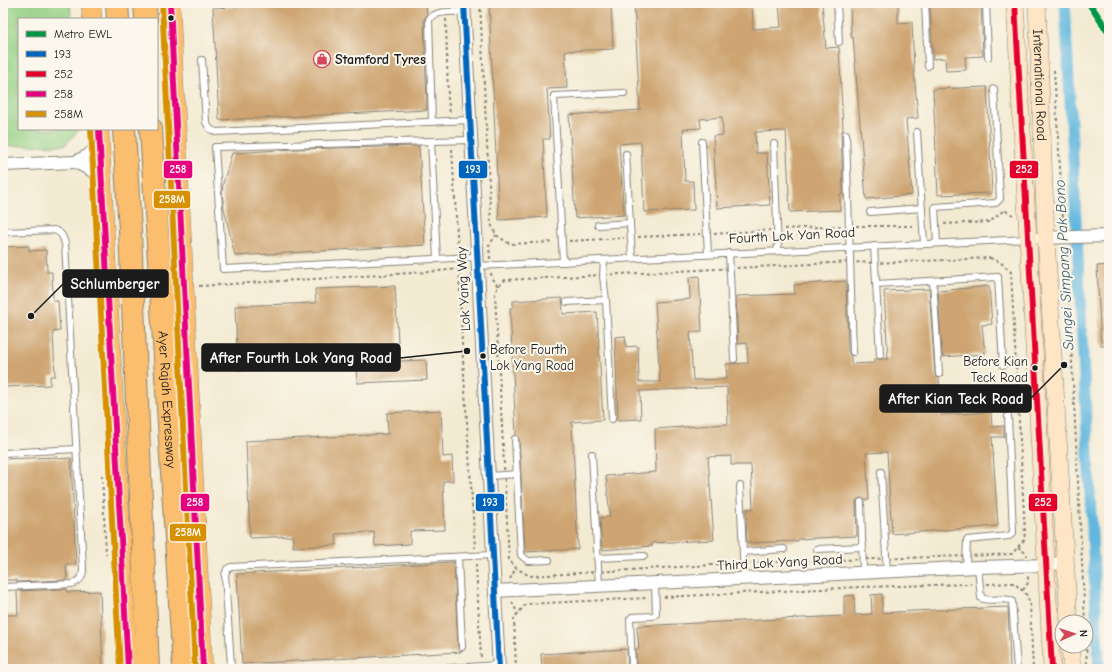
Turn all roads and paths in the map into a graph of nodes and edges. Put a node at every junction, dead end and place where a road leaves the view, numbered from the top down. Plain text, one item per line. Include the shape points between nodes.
1 (91, 3) edge
2 (117, 3) edge
3 (145, 3) edge
4 (170, 3) edge
5 (836, 3) edge
6 (925, 3) edge
7 (986, 3) edge
8 (1015, 3) edge
9 (1037, 3) edge
10 (464, 7) edge
11 (445, 12) junction
12 (92, 18) edge
13 (118, 18) edge
14 (146, 18) edge
15 (839, 42) dead end
16 (988, 57) dead end
17 (202, 60) dead end
18 (928, 66) dead end
19 (1054, 66) dead end
20 (994, 88) dead end
21 (624, 93) dead end
22 (470, 120) junction
23 (451, 121) junction
24 (432, 122) junction
25 (124, 130) edge
26 (151, 130) edge
27 (917, 132) dead end
28 (846, 134) dead end
29 (99, 136) edge
30 (452, 140) junction
31 (470, 140) junction
32 (431, 141) junction
33 (702, 142) dead end
34 (774, 144) dead end
35 (626, 154) dead end
36 (76, 162) junction
37 (3, 165) edge
38 (102, 181) junction
39 (922, 208) junction
40 (870, 212) dead end
41 (1015, 216) dead end
42 (1064, 217) dead end
43 (630, 223) junction
44 (936, 224) junction
45 (598, 225) dead end
46 (849, 226) junction
47 (923, 226) junction
48 (778, 230) junction
49 (3, 232) edge
50 (1105, 236) edge
51 (1046, 238) junction
52 (1028, 239) junction
53 (937, 243) junction
54 (924, 244) junction
55 (874, 246) junction
56 (850, 247) junction
57 (778, 251) junction
58 (729, 253) junction
59 (1065, 253) dead end
60 (708, 254) junction
61 (459, 258) junction
62 (632, 258) junction
63 (437, 259) junction
64 (604, 260) junction
65 (477, 262) junction
66 (563, 262) junction
67 (730, 268) junction
68 (459, 269) junction
69 (1011, 272) dead end
70 (603, 276) junction
71 (933, 281) junction
72 (876, 284) junction
73 (196, 286) dead end
74 (606, 300) junction
75 (567, 302) dead end
76 (853, 352) dead end
77 (880, 355) dead end
78 (734, 359) dead end
79 (1003, 366) dead end
80 (939, 374) dead end
81 (1008, 416) dead end
82 (612, 419) dead end
83 (515, 439) dead end
84 (76, 449) junction
85 (3, 453) edge
86 (592, 454) dead end
87 (881, 472) dead end
88 (517, 474) junction
89 (505, 475) junction
90 (488, 476) junction
91 (740, 486) dead end
92 (861, 502) dead end
93 (863, 547) junction
94 (784, 549) dead end
95 (817, 549) dead end
96 (743, 552) junction
97 (492, 555) junction
98 (476, 556) junction
99 (644, 556) dead end
100 (458, 557) junction
101 (597, 558) junction
102 (864, 558) junction
103 (886, 558) junction
104 (548, 560) dead end
105 (1066, 562) junction
106 (744, 563) junction
107 (970, 564) junction
108 (1046, 565) junction
109 (598, 571) junction
110 (887, 572) junction
111 (863, 573) junction
112 (744, 578) junction
113 (655, 584) junction
114 (979, 584) junction
115 (599, 586) junction
116 (3, 587) edge
117 (495, 591) junction
118 (656, 597) junction
119 (1069, 614) edge
120 (1085, 614) edge
121 (462, 647) dead end
122 (1071, 654) edge
123 (1086, 654) edge
124 (231, 665) dead end
125 (481, 666) junction
126 (498, 667) edge
127 (128, 669) edge
128 (148, 669) edge
129 (184, 669) edge
130 (203, 669) edge
131 (437, 669) edge
132 (516, 669) edge
133 (632, 669) edge
134 (1017, 669) edge
135 (1033, 669) edge
136 (1052, 669) edge
137 (1072, 669) edge
138 (1087, 669) edge

1 - 12 main road
2 - 13 highway
3 - 14 highway
4 - 130 main road
5 - 15 lane
6 - 18 lane
7 - 16 lane
8 - 52 main road, International Road
9 - 51 main road, International Road
10 - 11 lane
10 - 22 street, Lok Yang Way
11 - 23 path
11 - 24 lane via 433,15 429,19
17 - 24 lane via 206,122 210,129 216,132
19 - 42 path
20 - 44 lane via 1000,199 996,203 936,207
21 - 66 lane via 554,96
22 - 23 lane
22 - 31 street, Lok Yang Way
23 - 24 lane
25 - 128 highway
26 - 129 highway, Ayer Rajah Expressway
27 - 39 lane
28 - 46 lane
29 - 36 street via 89,155
29 - 38 main road
30 - 31 lane
30 - 32 lane
30 - 61 path
31 - 65 street, Lok Yang Way
32 - 63 lane
32 - 63 lane, Fourth Lok Yan Road via 215,147 223,269
33 - 60 lane
34 - 48 lane
35 - 43 lane
36 - 37 street
36 - 38 street via 91,170
38 - 127 main road
39 - 40 lane
39 - 47 lane
41 - 44 path via 1004,210 990,222
43 - 45 lane
43 - 62 lane
44 - 53 lane
46 - 47 path
46 - 48 path
46 - 56 lane
47 - 54 lane
48 - 57 lane
49 - 84 lane via 54,230 63,237
50 - 51 street, Fourth Lok Yan Road
51 - 52 street, Fourth Lok Yan Road
51 - 105 main road, International Road
52 - 53 lane, Fourth Lok Yan Road
52 - 108 main road, International Road
53 - 54 lane, Fourth Lok Yan Road
54 - 55 lane, Fourth Lok Yan Road
55 - 56 lane, Fourth Lok Yan Road
55 - 72 lane
56 - 57 lane, Fourth Lok Yan Road
56 - 76 lane
57 - 58 lane, Fourth Lok Yan Road
58 - 60 lane, Fourth Lok Yan Road
58 - 67 lane
59 - 120 path
60 - 62 lane, Fourth Lok Yan Road
61 - 63 lane, Fourth Lok Yan Road
61 - 65 lane, Fourth Lok Yan Road
61 - 68 path
62 - 64 lane, Fourth Lok Yan Road
64 - 66 lane, Fourth Lok Yan Road
64 - 70 lane
65 - 66 lane, Fourth Lok Yan Road
65 - 90 street, Lok Yang Way
67 - 70 path
67 - 78 lane
68 - 73 path
68 - 98 path
69 - 107 path via 1025,533 1024,540 1012,554
70 - 74 lane
70 - 89 path via 505,280 498,286 495,294
71 - 72 lane
71 - 79 lane via 998,277
71 - 80 lane
72 - 77 lane
74 - 75 lane
74 - 82 lane
81 - 107 lane via 1013,533 1009,536 967,540
83 - 88 lane
84 - 85 lane
84 - 116 lane via 83,576 72,584
86 - 101 lane
87 - 103 lane
88 - 89 lane
88 - 104 lane via 522,557 528,561
89 - 90 lane
89 - 109 path via 509,560 516,568 530,576
90 - 97 street, Lok Yang Way
91 - 96 lane
92 - 93 lane
93 - 95 lane
93 - 102 lane
94 - 96 lane
96 - 106 lane
97 - 98 lane
97 - 117 street, Lok Yang Way
98 - 100 lane
98 - 125 path
99 - 101 lane
100 - 121 lane
100 - 124 lane via 227,569 225,575
101 - 109 lane
102 - 103 path
102 - 106 path
102 - 111 lane
103 - 107 path
103 - 110 lane
105 - 108 street, Third Lok Yang Road
105 - 119 main road, International Road
106 - 109 path
106 - 112 lane
107 - 108 street, Third Lok Yang Road
107 - 110 street, Third Lok Yang Road
107 - 114 lane
108 - 136 main road, International Road
109 - 115 lane
110 - 111 street, Third Lok Yang Road
111 - 112 street, Third Lok Yang Road
112 - 113 street, Third Lok Yang Road
113 - 115 street, Third Lok Yang Road
113 - 118 lane
114 - 118 path
114 - 134 lane via 980,596 983,599 1012,601
114 - 135 path via 1014,583 1026,594 1030,603
115 - 117 street, Third Lok Yang Road
117 - 126 street, Lok Yang Way
118 - 132 path via 526,604 514,618
118 - 133 lane via 655,615 630,619
122 - 137 main road
123 - 138 path
125 - 126 lane
125 - 131 lane

